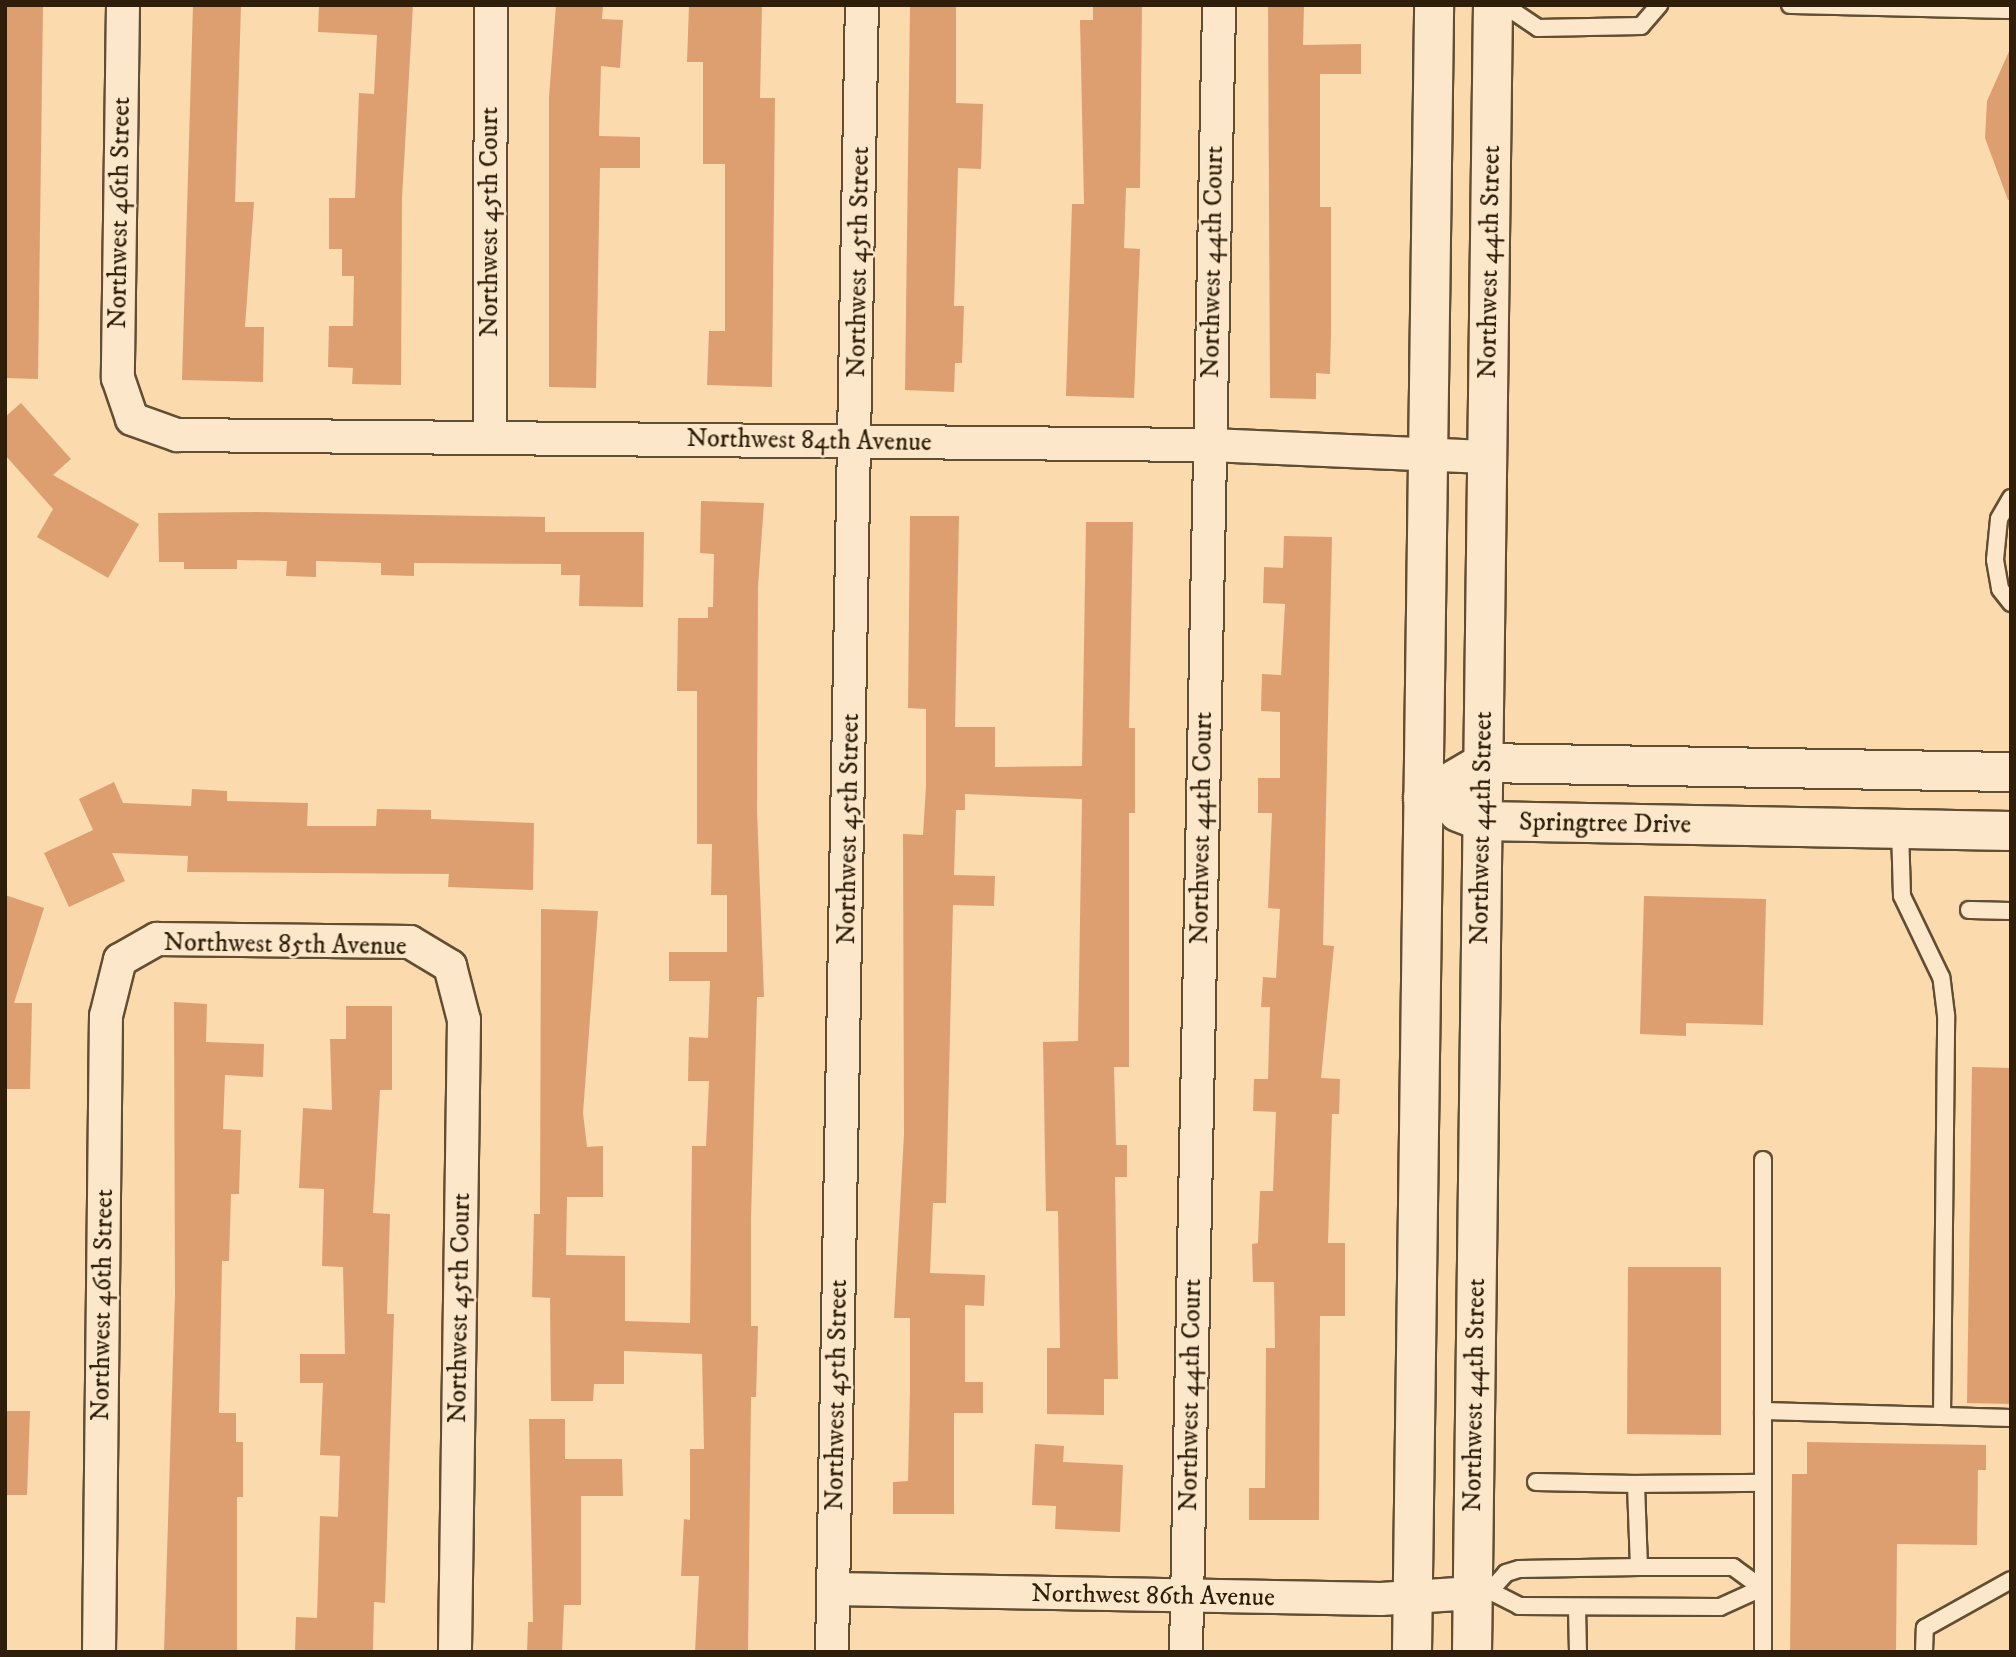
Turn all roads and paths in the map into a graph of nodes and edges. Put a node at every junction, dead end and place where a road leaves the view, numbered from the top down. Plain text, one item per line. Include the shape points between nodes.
1 (123, 5) edge
2 (491, 5) edge
3 (862, 5) edge
4 (1219, 5) edge
5 (1434, 5) edge
6 (1493, 5) edge
7 (1504, 5) edge
8 (1660, 5) edge
9 (1790, 5) edge
10 (2011, 10) edge
11 (132, 419) joint
12 (490, 438) junction
13 (856, 442) junction
14 (1209, 445) junction
15 (1428, 454) junction
16 (1488, 457) junction
17 (2011, 498) edge
18 (2011, 603) edge
19 (1483, 763) junction
20 (2011, 772) edge
21 (1423, 798) junction
22 (1482, 821) junction
23 (1900, 829) junction
24 (2011, 831) edge
25 (1969, 910) dead end
26 (2011, 911) edge
27 (120, 960) joint
28 (450, 966) joint
29 (1763, 1160) dead end
30 (1763, 1410) junction
31 (1942, 1416) junction
32 (2011, 1418) edge
33 (1536, 1482) dead end
34 (1763, 1483) junction
35 (1636, 1484) junction
36 (1639, 1567) junction
37 (2011, 1580) edge
38 (1762, 1588) junction
39 (834, 1589) junction
40 (1482, 1592) junction
41 (1187, 1597) junction
42 (1413, 1597) junction
43 (1577, 1608) junction
44 (99, 1652) edge
45 (455, 1652) edge
46 (832, 1652) edge
47 (1186, 1652) edge
48 (1412, 1652) edge
49 (1472, 1652) edge
50 (1578, 1652) edge
51 (1763, 1652) edge
52 (1924, 1652) edge

1 - 11 street, Northwest 46th Street via 118,378
2 - 12 street, Northwest 45th Court
3 - 13 street, Northwest 45th Street
4 - 14 street, Northwest 44th Court
5 - 15 street
6 - 16 street, Northwest 44th Street
7 - 8 lane via 1538,28 1641,26
9 - 10 lane
11 - 12 street, Northwest 84th Avenue via 177,435
12 - 13 street, Northwest 84th Avenue
13 - 14 street, Northwest 84th Avenue
13 - 39 street, Northwest 45th Street
14 - 15 street, Northwest 84th Avenue
14 - 41 street, Northwest 44th Court
15 - 16 street, Northwest 84th Avenue
15 - 21 street
16 - 19 street, Northwest 44th Street
17 - 18 lane via 1998,519 1995,560 2000,589
19 - 20 street
19 - 21 street
19 - 22 street, Northwest 44th Street
21 - 22 street, Springtree Drive
21 - 42 street
22 - 23 street, Springtree Drive
22 - 40 street, Northwest 44th Street
23 - 24 street, Springtree Drive
23 - 31 lane via 1902,896 1941,977 1946,1015
25 - 26 lane
27 - 28 street, Northwest 85th Avenue via 157,939 370,942 410,943
27 - 44 street, Northwest 46th Street via 106,1016
28 - 45 street, Northwest 45th Court via 464,1020
29 - 30 lane
30 - 31 lane
30 - 34 lane
31 - 32 lane
33 - 35 lane
34 - 35 lane
34 - 38 lane
35 - 36 lane
36 - 38 lane via 1733,1567
36 - 40 lane via 1519,1569
37 - 52 lane via 1925,1628
38 - 43 lane via 1720,1607
38 - 51 lane
39 - 41 street, Northwest 86th Avenue
39 - 46 street, Northwest 45th Street
40 - 42 street, Northwest 86th Avenue
40 - 43 lane via 1508,1605
40 - 49 street, Northwest 44th Street
41 - 42 street, Northwest 86th Avenue
41 - 47 street, Northwest 44th Court
42 - 48 street
43 - 50 lane

